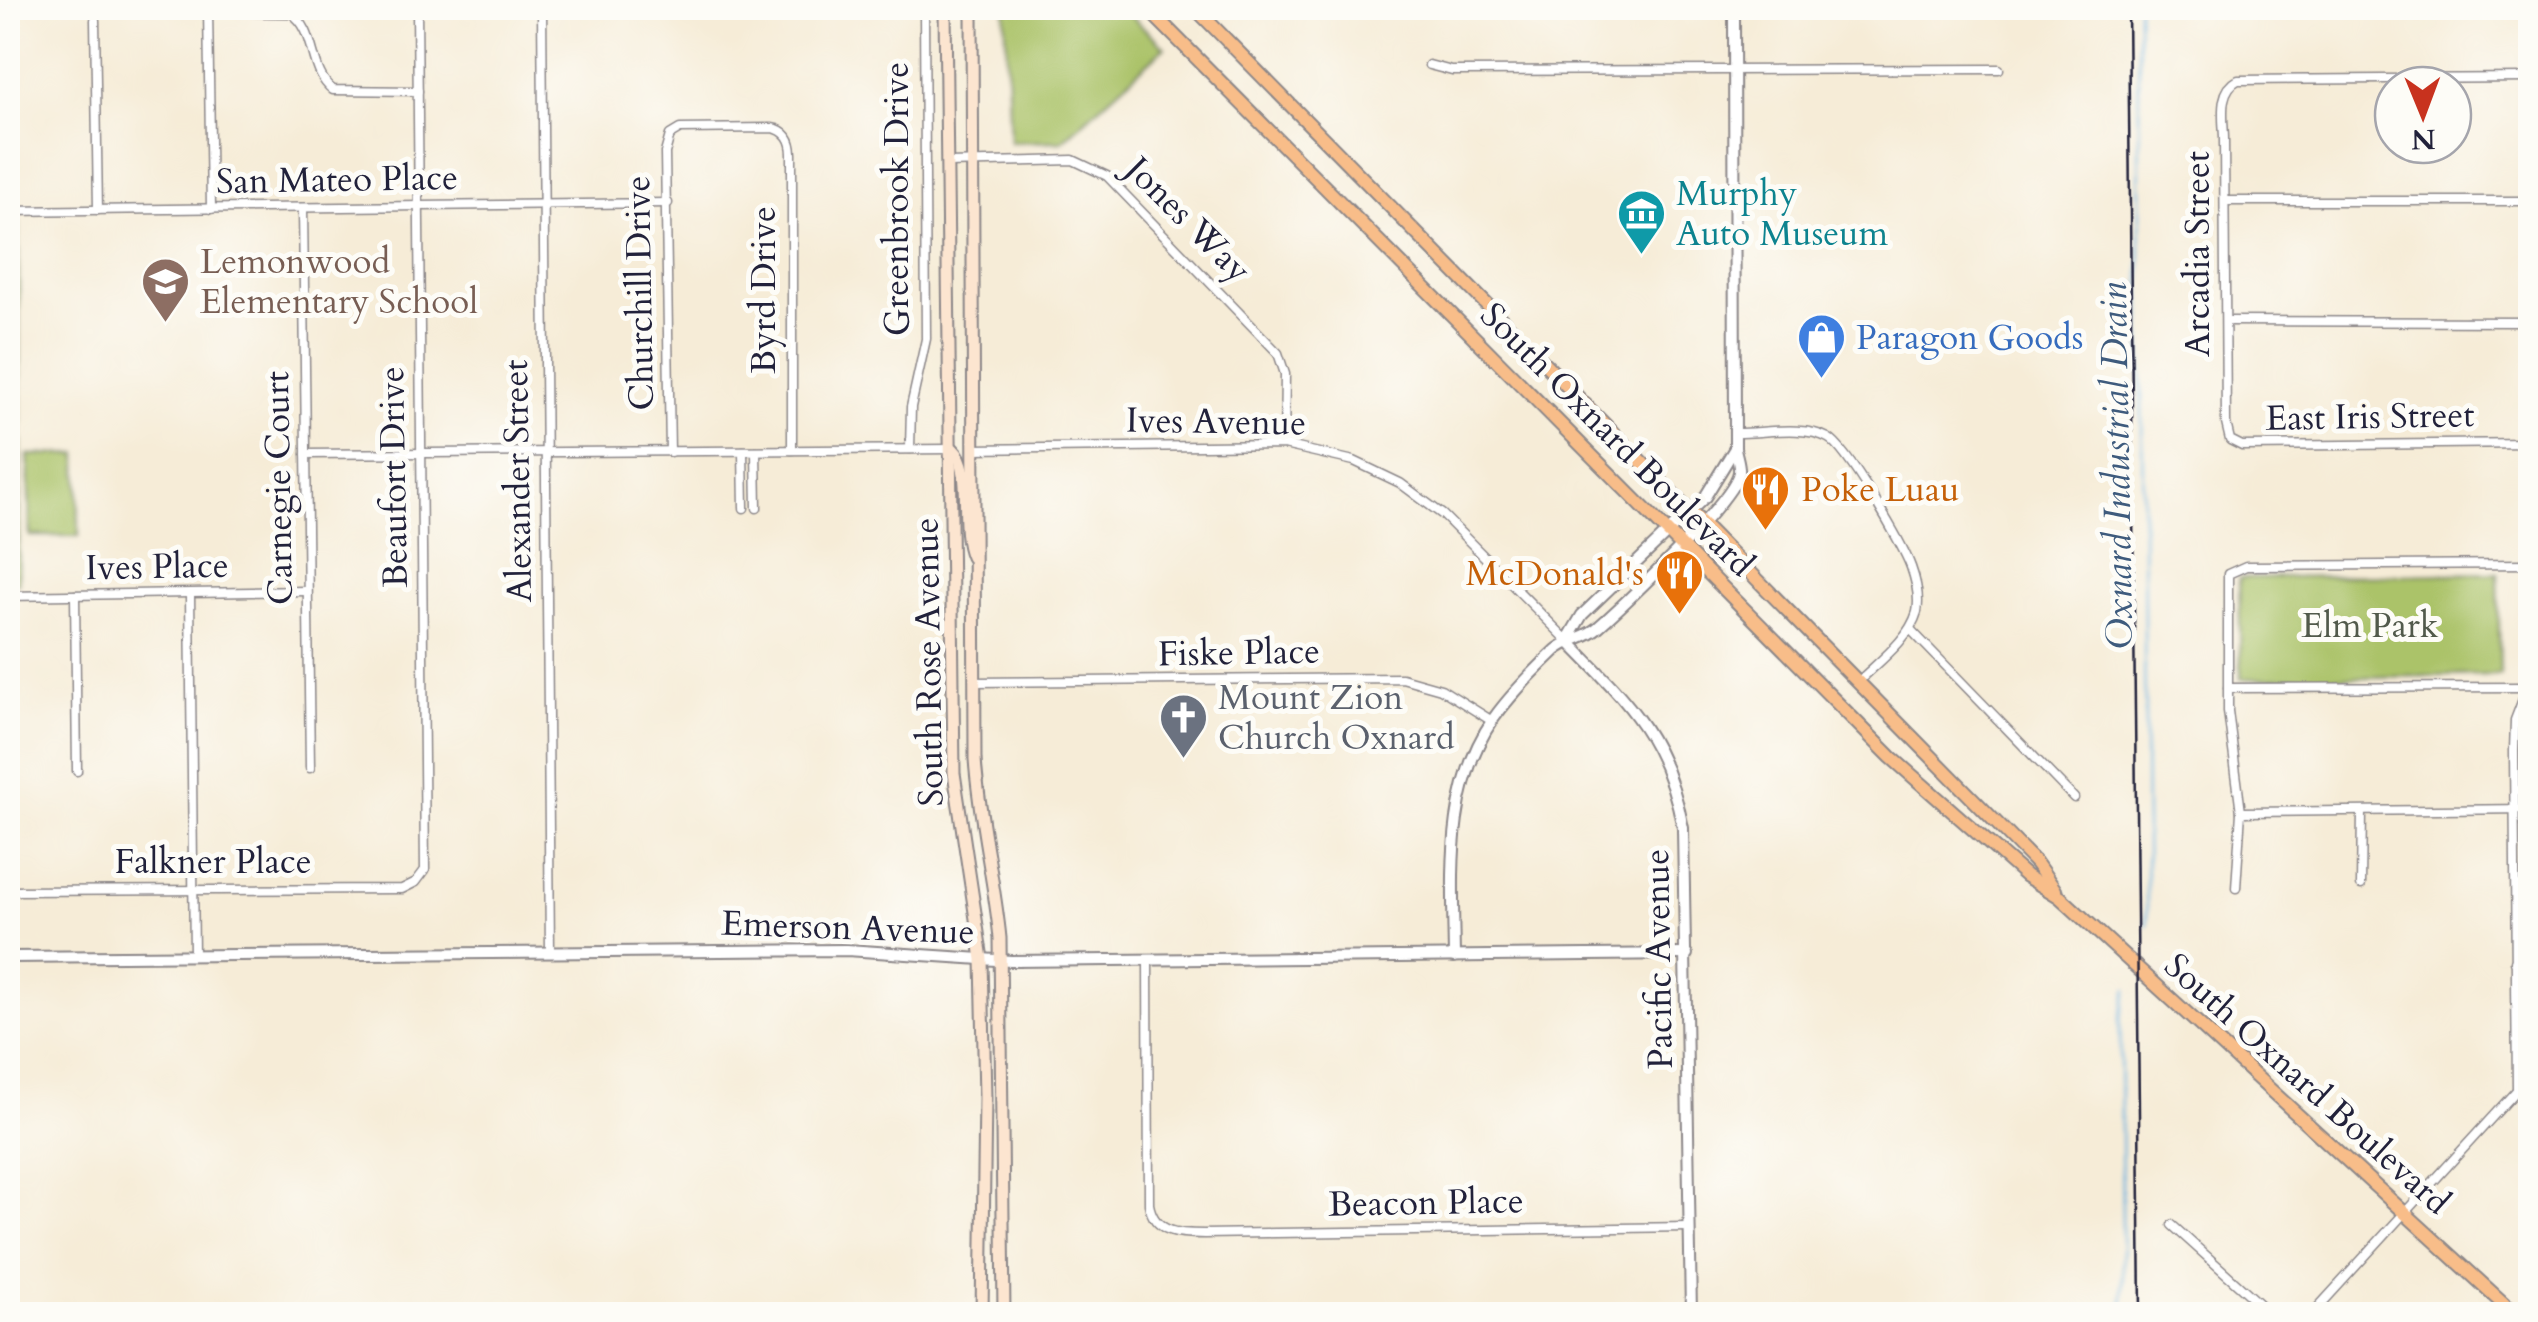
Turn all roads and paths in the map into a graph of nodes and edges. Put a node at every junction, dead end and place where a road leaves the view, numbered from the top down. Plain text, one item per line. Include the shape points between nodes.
1 (417, 8) edge
2 (542, 8) edge
3 (924, 8) edge
4 (946, 8) edge
5 (972, 8) edge
6 (1147, 8) edge
7 (1195, 8) edge
8 (1734, 8) edge
9 (208, 10) edge
10 (95, 20) dead end
11 (1429, 65) dead end
12 (1999, 69) dead end
13 (1736, 70) junction
14 (2530, 78) edge
15 (418, 91) junction
16 (784, 132) joint
17 (948, 162) junction
18 (973, 162) junction
19 (2530, 201) edge
20 (2225, 202) junction
21 (668, 204) junction
22 (544, 205) junction
23 (420, 206) junction
24 (303, 208) junction
25 (211, 209) junction
26 (98, 210) junction
27 (8, 211) edge
28 (2226, 321) junction
29 (2530, 322) edge
30 (2226, 423) joint
31 (1737, 434) junction
32 (2530, 443) edge
33 (1284, 445) junction
34 (1736, 448) junction
35 (910, 449) junction
36 (952, 449) junction
37 (973, 449) junction
38 (792, 450) junction
39 (743, 451) junction
40 (756, 451) junction
41 (670, 452) junction
42 (546, 453) junction
43 (306, 454) junction
44 (422, 454) junction
45 (744, 508) dead end
46 (757, 508) dead end
47 (1690, 510) junction
48 (1702, 522) junction
49 (1666, 533) junction
50 (1679, 546) junction
51 (2530, 564) edge
52 (976, 566) junction
53 (308, 592) junction
54 (190, 594) junction
55 (8, 596) edge
56 (75, 596) junction
57 (1910, 629) junction
58 (1568, 640) junction
59 (975, 682) junction
60 (1858, 682) junction
61 (2529, 685) edge
62 (2228, 688) junction
63 (1492, 721) junction
64 (310, 768) dead end
65 (78, 771) dead end
66 (2074, 798) dead end
67 (2513, 810) junction
68 (2530, 810) edge
69 (2241, 812) junction
70 (2362, 812) junction
71 (416, 882) joint
72 (2361, 885) dead end
73 (2236, 888) dead end
74 (194, 889) junction
75 (8, 891) edge
76 (2060, 897) junction
77 (550, 953) junction
78 (1687, 954) junction
79 (194, 956) junction
80 (8, 957) edge
81 (1454, 957) junction
82 (982, 959) junction
83 (1000, 960) junction
84 (1148, 960) junction
85 (2515, 962) junction
86 (2530, 962) edge
87 (2517, 1090) junction
88 (2530, 1092) edge
89 (2530, 1102) edge
90 (2404, 1214) junction
91 (2172, 1225) dead end
92 (1690, 1228) junction
93 (982, 1314) edge
94 (1004, 1314) edge
95 (1691, 1314) edge
96 (2272, 1314) edge
97 (2312, 1314) edge
98 (2515, 1314) edge

1 - 15 street, Beaufort Drive
2 - 22 street, Alexander Street
3 - 35 street, Greenbrook Drive via 926,340 911,407
4 - 17 main road, South Rose Avenue
5 - 18 main road, South Rose Avenue
6 - 49 main road, South Oxnard Boulevard
7 - 47 main road, South Oxnard Boulevard
8 - 13 street
9 - 15 street via 291,13 304,25 322,79 333,90
9 - 25 street
10 - 26 street
11 - 13 street via 1452,72
12 - 13 street
13 - 31 street
14 - 20 street, Arcadia Street via 2238,80 2224,96
15 - 23 street, Beaufort Drive
16 - 21 street, Churchill Drive via 686,129 670,136 664,152
16 - 38 street, Byrd Drive via 792,147
17 - 18 street, Jones Way
17 - 36 main road, South Rose Avenue
18 - 33 street, Jones Way via 1073,160 1107,176 1278,353 1285,374
18 - 37 main road, South Rose Avenue
19 - 20 street
20 - 28 street, Arcadia Street
21 - 22 street, San Mateo Place
21 - 41 street, Churchill Drive
22 - 23 street, San Mateo Place
22 - 42 street, Alexander Street
23 - 24 street, San Mateo Place
23 - 44 street, Beaufort Drive
24 - 25 street, San Mateo Place
24 - 43 street, Carnegie Court
25 - 26 street, San Mateo Place
26 - 27 street, San Mateo Place
28 - 29 street
28 - 30 street, Arcadia Street
30 - 32 street, East Iris Street via 2230,440 2242,446
31 - 34 street
31 - 57 street via 1811,433 1834,442 1911,567 1918,607
33 - 37 street, Ives Avenue
33 - 58 street, Ives Avenue via 1354,461 1422,498
34 - 47 street
34 - 48 street via 1739,471 1732,488
35 - 36 street
35 - 38 street
36 - 52 main road via 964,465 964,539
36 - 82 main road, South Rose Avenue via 955,789
37 - 52 main road, South Rose Avenue
38 - 40 street
39 - 40 street
39 - 41 street
39 - 45 street
40 - 46 street
41 - 42 street
42 - 44 street
42 - 77 street, Alexander Street
43 - 44 street
43 - 53 street, Carnegie Court
44 - 71 street, Beaufort Drive via 426,863
47 - 48 main road, South Oxnard Boulevard
47 - 49 street
48 - 50 street
48 - 60 main road, South Oxnard Boulevard
49 - 50 main road, South Oxnard Boulevard
49 - 58 street via 1582,615
50 - 58 street via 1594,631
50 - 76 main road, South Oxnard Boulevard via 1905,770 2026,876
51 - 62 street via 2246,566 2228,574
52 - 59 main road, South Rose Avenue
53 - 54 street, Ives Place
53 - 64 street, Carnegie Court
54 - 56 street, Ives Place
54 - 74 street
55 - 56 street, Ives Place
56 - 65 street
57 - 60 street
57 - 66 street
58 - 63 street
58 - 78 street, Pacific Avenue via 1639,716 1671,779 1686,850
59 - 63 street, Fiske Place via 1402,678 1441,690
59 - 83 main road, South Rose Avenue via 977,791
60 - 76 main road, South Oxnard Boulevard via 2036,863
61 - 62 street
61 - 67 street via 2515,720
62 - 69 street
63 - 81 street via 1467,772 1454,829
67 - 68 street
67 - 70 street
67 - 85 street
69 - 70 street
69 - 73 street
70 - 72 street
71 - 74 street, Falkner Place via 402,889
74 - 75 street, Falkner Place
74 - 79 street
76 - 90 main road, South Oxnard Boulevard
77 - 79 street, Emerson Avenue
77 - 82 street, Emerson Avenue via 847,950
78 - 81 street, Emerson Avenue
78 - 92 street, Pacific Avenue
79 - 80 street, Emerson Avenue
81 - 84 street, Emerson Avenue
82 - 83 street, Emerson Avenue
82 - 93 main road, South Rose Avenue
83 - 84 street, Emerson Avenue
83 - 94 main road, South Rose Avenue
84 - 92 street, Beacon Place via 1149,1204 1164,1228 1204,1234
85 - 86 street
85 - 87 street
87 - 88 street
87 - 89 street
87 - 90 street
90 - 97 street
90 - 98 main road, South Oxnard Boulevard
91 - 96 street
92 - 95 street, Pacific Avenue

